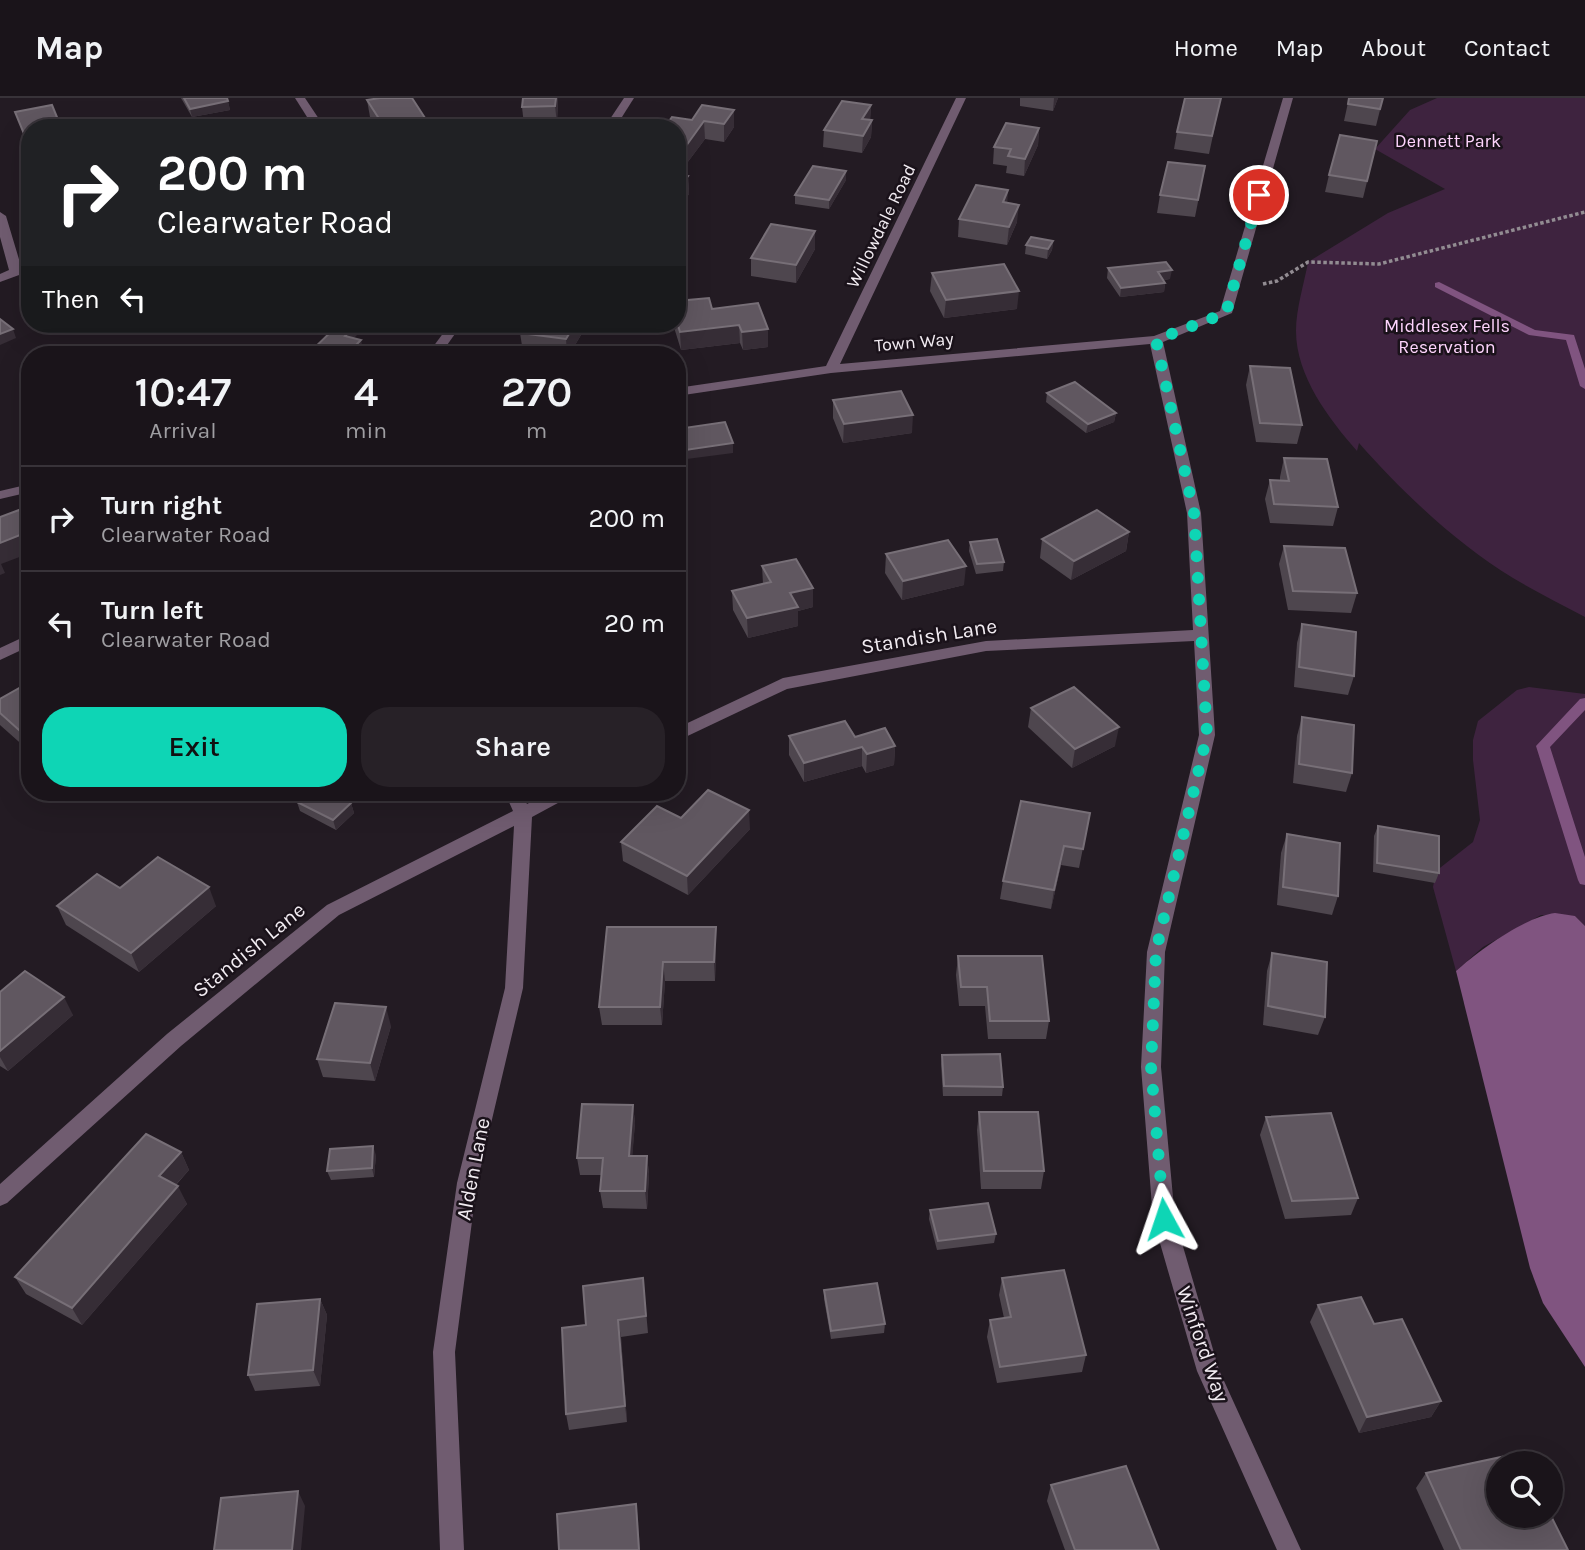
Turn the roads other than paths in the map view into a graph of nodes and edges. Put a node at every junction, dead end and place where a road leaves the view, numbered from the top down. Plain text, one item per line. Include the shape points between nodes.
1 (300, 98) edge
2 (629, 98) edge
3 (961, 98) edge
4 (1288, 98) edge
5 (314, 119) edge
6 (615, 119) edge
7 (0, 216) edge
8 (21, 270) edge
9 (16, 272) junction
10 (0, 278) edge
11 (1156, 340) junction
12 (831, 369) junction
13 (686, 391) edge
14 (21, 490) edge
15 (0, 495) edge
16 (1201, 635) junction
17 (21, 644) edge
18 (0, 655) edge
19 (686, 731) edge
20 (517, 801) edge
21 (548, 801) edge
22 (523, 814) junction
23 (0, 1197) edge
24 (452, 1550) edge
25 (1289, 1550) edge

1 - 5 street
2 - 6 street
3 - 12 street, Willowdale Road
4 - 11 street, Town Way via 1226,313
7 - 9 street
8 - 9 street
9 - 10 street
11 - 12 street, Town Way
11 - 16 street, Winford Way via 1194,513
12 - 13 street, Town Way
14 - 15 street
16 - 19 street, Standish Lane via 986,646 783,684
16 - 25 street, Winford Way via 1207,735 1156,951 1151,1067 1164,1219 1208,1371
17 - 18 street
20 - 22 street, Alden Lane
21 - 22 street, Standish Lane
22 - 23 street, Standish Lane via 334,910 174,1040
22 - 24 street, Alden Lane via 514,988 467,1182 444,1352

